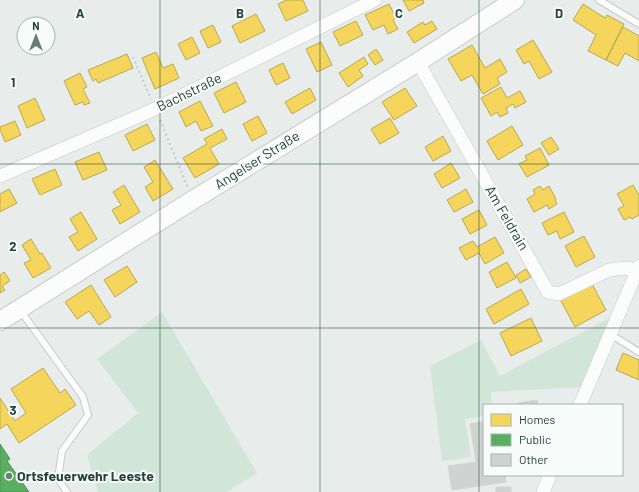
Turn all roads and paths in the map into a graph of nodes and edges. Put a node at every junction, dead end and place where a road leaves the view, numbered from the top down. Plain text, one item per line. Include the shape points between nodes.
1 (375, 0) edge
2 (515, 0) edge
3 (599, 0) edge
4 (498, 5) edge
5 (639, 24) edge
6 (133, 57) dead end
7 (418, 62) junction
8 (155, 109) junction
9 (0, 176) edge
10 (193, 200) junction
11 (638, 268) edge
12 (19, 309) junction
13 (0, 321) edge
14 (610, 334) junction
15 (639, 352) edge
16 (580, 404) edge
17 (550, 476) edge
18 (67, 492) edge
19 (543, 492) edge

1 - 8 street, Bachstraße
2 - 4 main road, Angelser Straße
3 - 5 lane
4 - 7 main road, Angelser Straße
6 - 8 path
7 - 10 main road, Angelser Straße
7 - 11 street, Am Feldrain via 548,292 559,294 609,270
8 - 9 street, Bachstraße
8 - 10 path
10 - 12 main road, Angelser Straße
11 - 14 street
12 - 13 main road, Angelser Straße
12 - 18 lane via 83,397 88,415 62,451 58,479
14 - 15 lane
14 - 16 street
17 - 19 street

